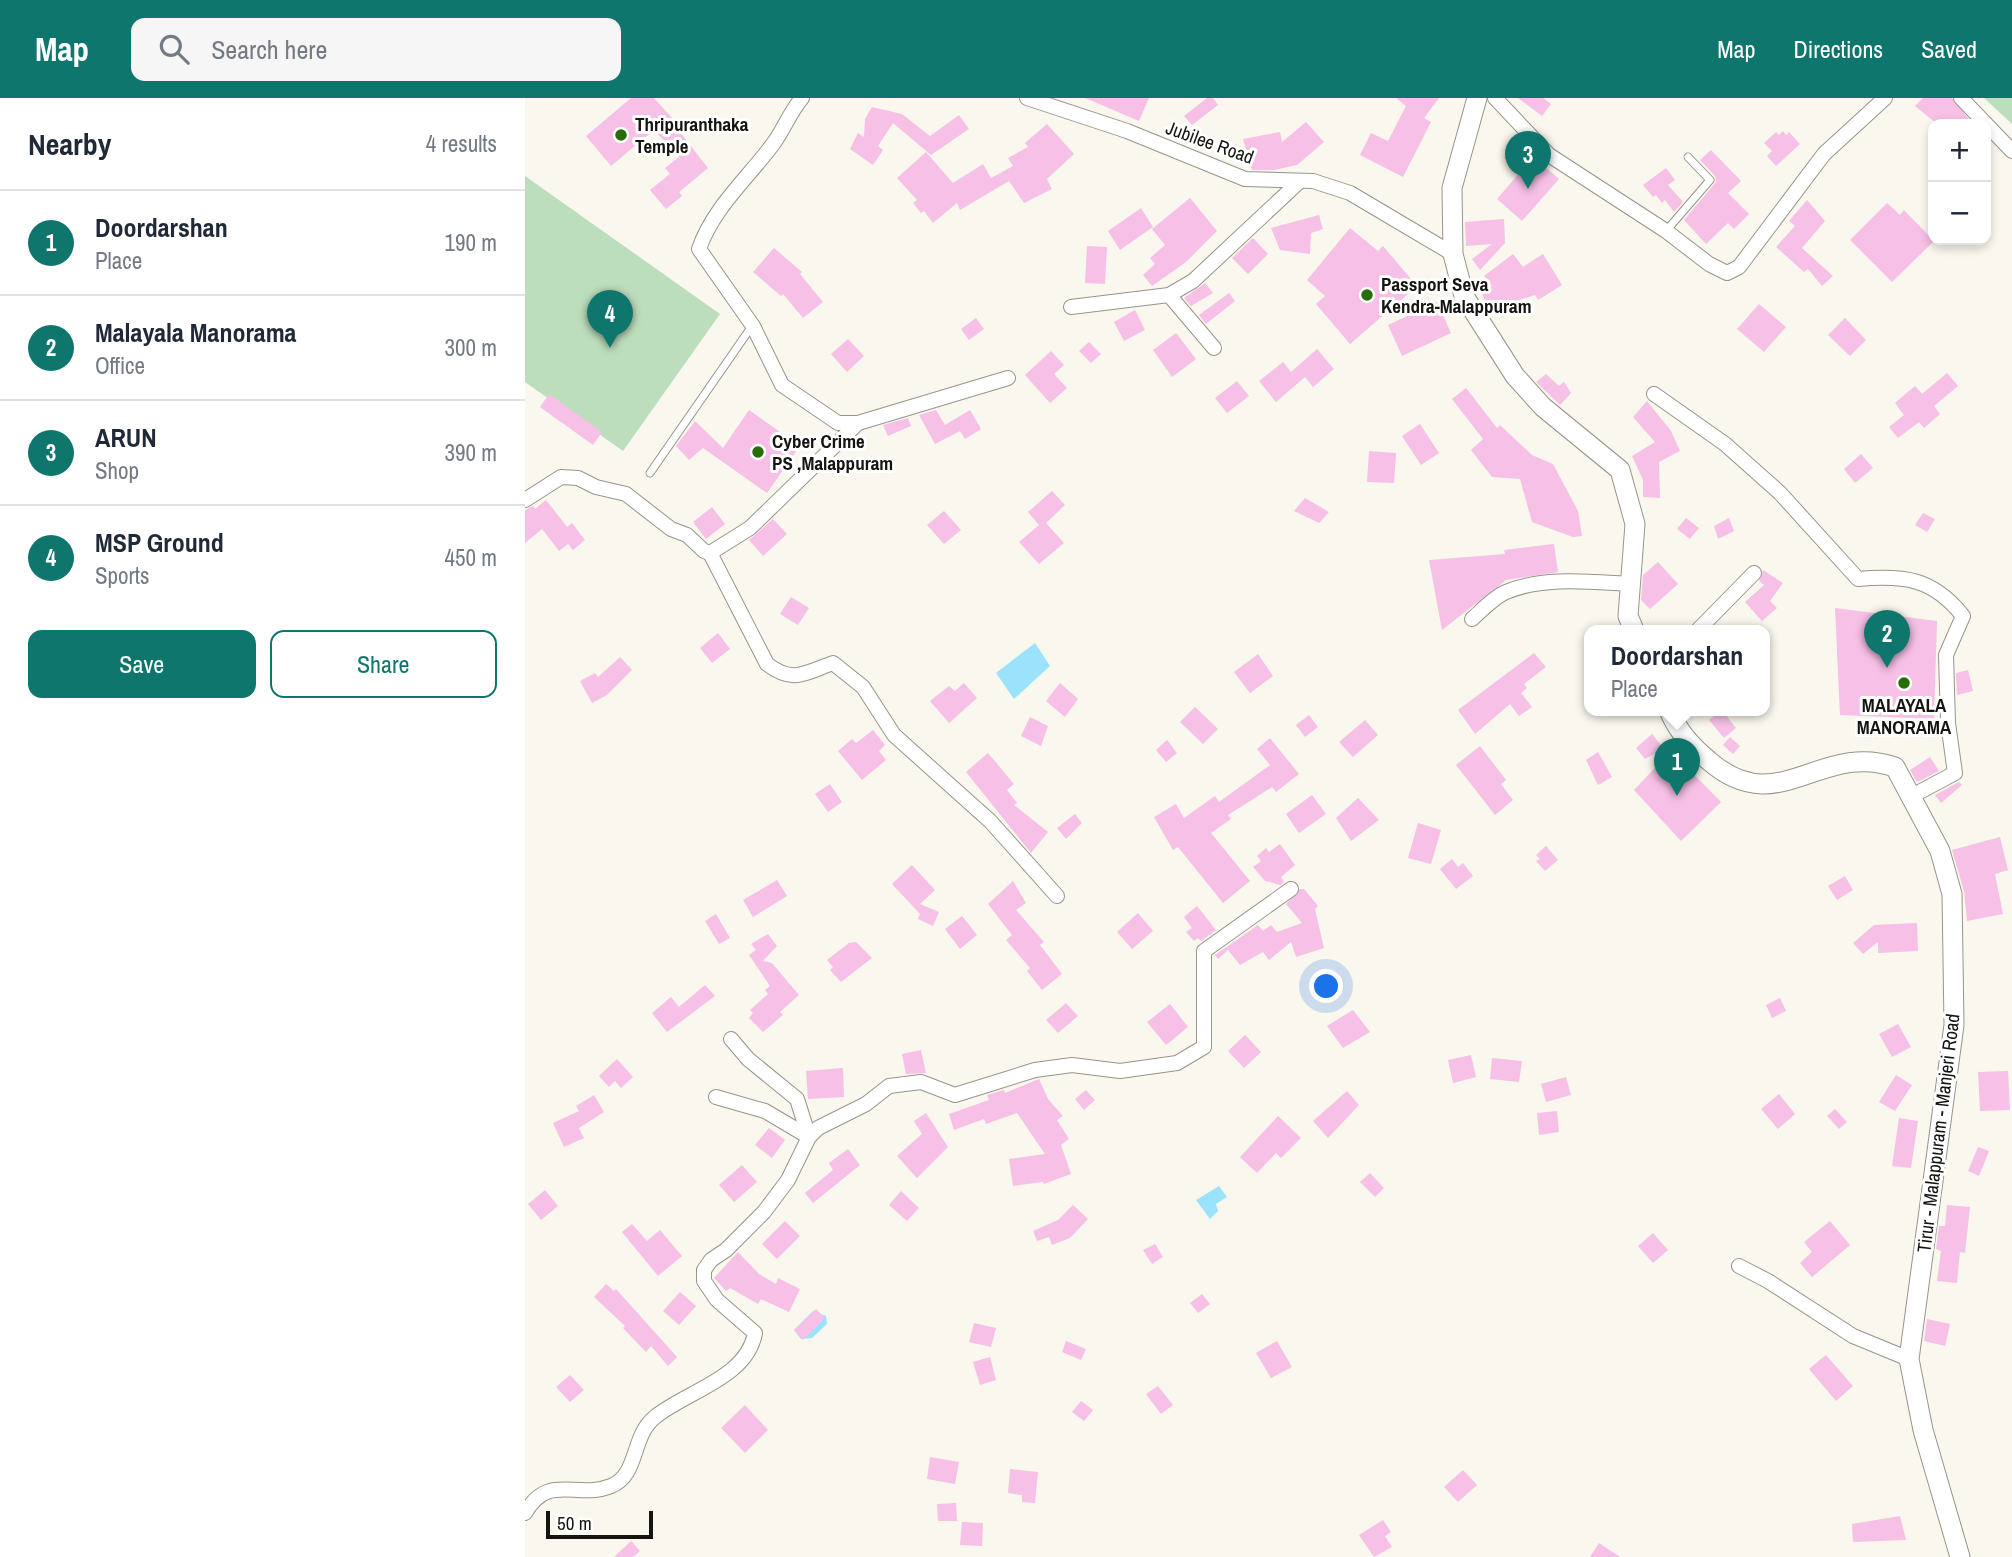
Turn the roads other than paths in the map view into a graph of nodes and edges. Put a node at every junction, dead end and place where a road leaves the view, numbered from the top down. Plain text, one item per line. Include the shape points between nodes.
1 (802, 98) edge
2 (1027, 98) edge
3 (1478, 98) edge
4 (1495, 98) edge
5 (1885, 98) edge
6 (1961, 98) edge
7 (2012, 151) edge
8 (1688, 157) dead end
9 (1300, 181) junction
10 (1666, 231) junction
11 (1453, 254) junction
12 (1170, 295) junction
13 (1071, 307) dead end
14 (753, 326) junction
15 (1214, 348) dead end
16 (1008, 378) dead end
17 (1654, 394) dead end
18 (858, 423) junction
19 (650, 473) dead end
20 (525, 500) edge
21 (710, 553) junction
22 (1754, 573) dead end
23 (1631, 584) junction
24 (1472, 618) dead end
25 (1632, 625) edge
26 (1703, 625) edge
27 (1672, 716) edge
28 (1912, 796) junction
29 (1291, 889) dead end
30 (1057, 896) dead end
31 (731, 1039) dead end
32 (716, 1097) dead end
33 (809, 1137) junction
34 (1739, 1266) dead end
35 (1909, 1359) junction
36 (525, 1513) edge
37 (1960, 1557) edge

1 - 14 street via 775,141 706,228 699,249
2 - 9 street, Jubilee Road via 1127,131 1245,179
3 - 11 main road via 1452,188
4 - 10 street via 1549,155
5 - 10 street via 1823,154 1739,267 1727,273
6 - 7 street
8 - 10 lane via 1710,180
9 - 11 street, Jubilee Road via 1350,193
9 - 12 street via 1193,281
11 - 23 main road via 1472,313 1515,376 1543,407 1620,470 1635,524
12 - 13 street
12 - 15 street
14 - 18 street via 782,385 838,423
14 - 19 lane
16 - 18 street
17 - 28 street via 1725,444 1780,493 1857,579 1901,576 1947,596 1963,616 1946,655 1955,773
18 - 21 street via 750,528
20 - 21 street via 561,477 578,478 626,494
21 - 30 street via 767,664 781,675 795,677 833,663 841,668 863,687 894,735 990,821
22 - 26 street
23 - 24 street via 1532,585 1504,592
23 - 25 main road via 1628,616
27 - 28 main road, Tirur - Malappuram - Manjeri Road via 1683,734 1725,775 1758,787 1857,760 1875,761 1895,767
28 - 35 main road, Tirur - Malappuram - Manjeri Road via 1940,851 1952,894 1954,1025
29 - 33 street via 1204,951 1207,1040 1205,1047 1177,1063 1120,1071 1072,1065 1035,1070 955,1095 921,1082 889,1086
31 - 33 street via 797,1099
32 - 33 street via 765,1111
33 - 36 street via 788,1180 764,1212 704,1270 704,1281 717,1300 755,1333 748,1355 654,1418 641,1432 629,1471 614,1485 594,1491 543,1491
34 - 35 street via 1853,1336
35 - 37 main road, Tirur - Malappuram - Manjeri Road via 1923,1430

